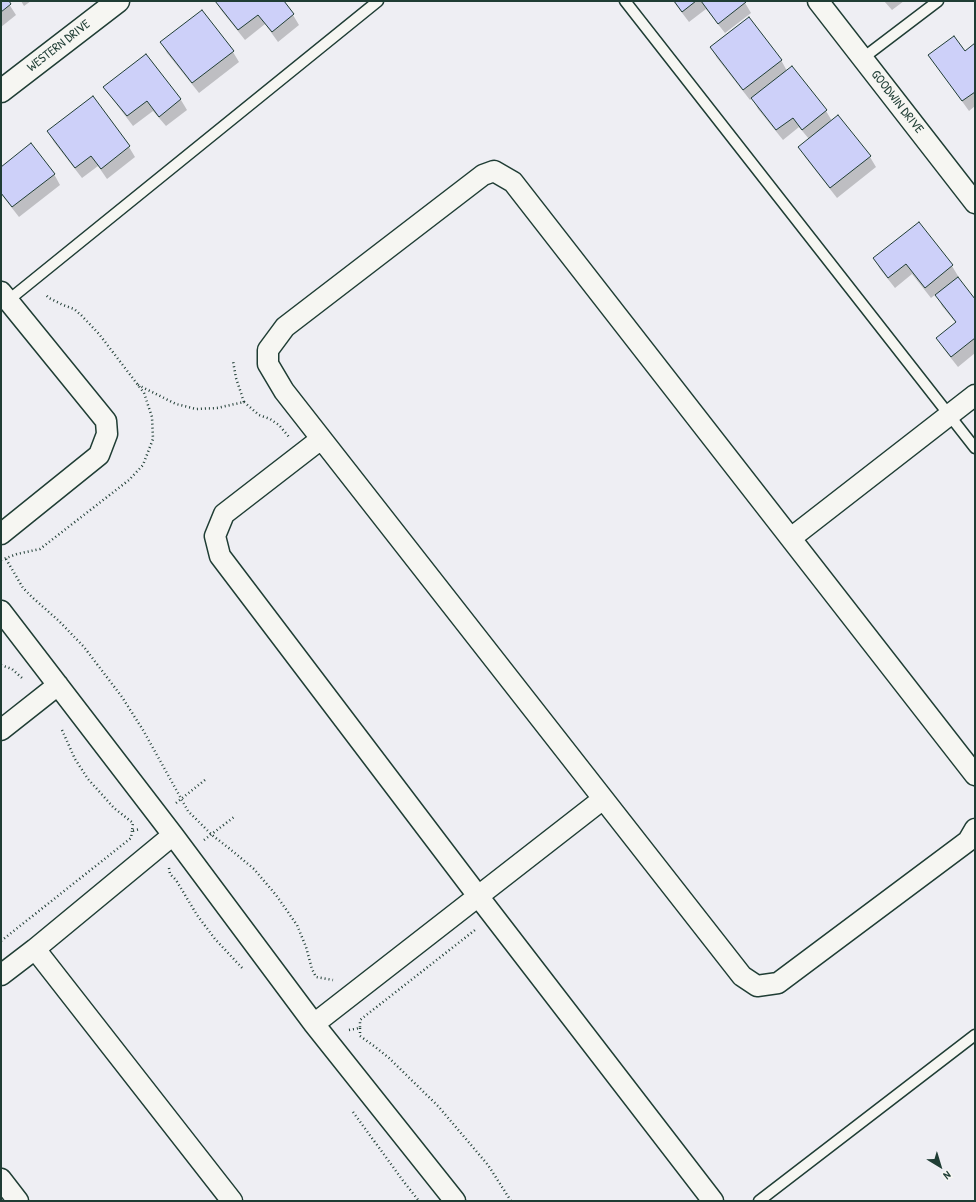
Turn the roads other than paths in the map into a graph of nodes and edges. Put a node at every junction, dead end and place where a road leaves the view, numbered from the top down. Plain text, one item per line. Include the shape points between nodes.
1 (118, 1) edge
2 (378, 1) edge
3 (624, 1) edge
4 (818, 1) edge
5 (938, 1) edge
6 (863, 58) junction
7 (1, 91) edge
8 (971, 190) edge
9 (3, 299) edge
10 (975, 395) edge
11 (949, 415) junction
12 (321, 439) junction
13 (975, 448) edge
14 (1, 534) edge
15 (791, 538) junction
16 (1, 611) edge
17 (58, 685) junction
18 (1, 730) edge
19 (975, 775) edge
20 (603, 799) junction
21 (975, 830) edge
22 (173, 835) junction
23 (478, 896) junction
24 (35, 949) junction
25 (1, 975) edge
26 (314, 1024) junction
27 (975, 1035) edge
28 (1, 1179) edge
29 (18, 1201) edge
30 (232, 1201) edge
31 (455, 1201) edge
32 (713, 1201) edge
33 (759, 1201) edge

1 - 7 street, WESTERN DRIVE
2 - 9 lane
3 - 11 lane
4 - 6 street, GOODWIN DRIVE
5 - 6 lane
6 - 8 street, GOODWIN DRIVE
9 - 14 street via 106,421 107,434 99,455
10 - 11 street
11 - 13 lane
11 - 15 street
12 - 15 street via 281,386 268,364 268,350 285,327 483,176 494,171 513,182
12 - 20 street
12 - 23 street via 224,514 215,536 220,556
15 - 19 street
16 - 17 street
17 - 18 street
17 - 22 street
20 - 21 street via 742,976 757,986 778,983 968,841
20 - 23 street
22 - 24 street
22 - 26 street
23 - 26 street
23 - 32 street
24 - 25 street
24 - 30 street
26 - 31 street
27 - 33 lane
28 - 29 street

